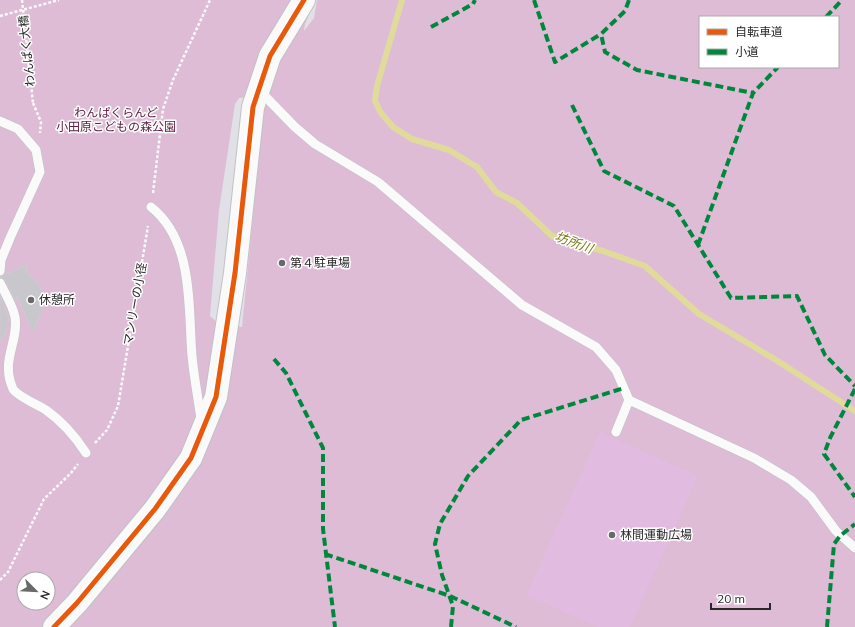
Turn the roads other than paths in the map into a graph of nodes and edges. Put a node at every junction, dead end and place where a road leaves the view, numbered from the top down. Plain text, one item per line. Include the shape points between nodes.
1 (304, 0) edge
2 (259, 89) junction
3 (0, 121) edge
4 (151, 207) road end
5 (0, 271) edge
6 (0, 283) edge
7 (629, 400) junction
8 (203, 429) junction
9 (616, 432) dead end
10 (86, 453) road end
11 (855, 548) edge
12 (54, 627) edge

1 - 2 street via 270,56
2 - 7 lane via 315,144 378,182 522,305 596,347 616,370
2 - 8 street via 253,107 235,273 216,397
3 - 5 lane via 18,129 36,150 40,172 1,260
4 - 8 lane via 173,230 182,256
6 - 10 lane via 15,317 7,358 8,377 14,391 46,410 66,426
7 - 9 lane
7 - 11 lane via 754,458 791,480 811,497 836,531
8 - 12 street via 191,458 155,509

